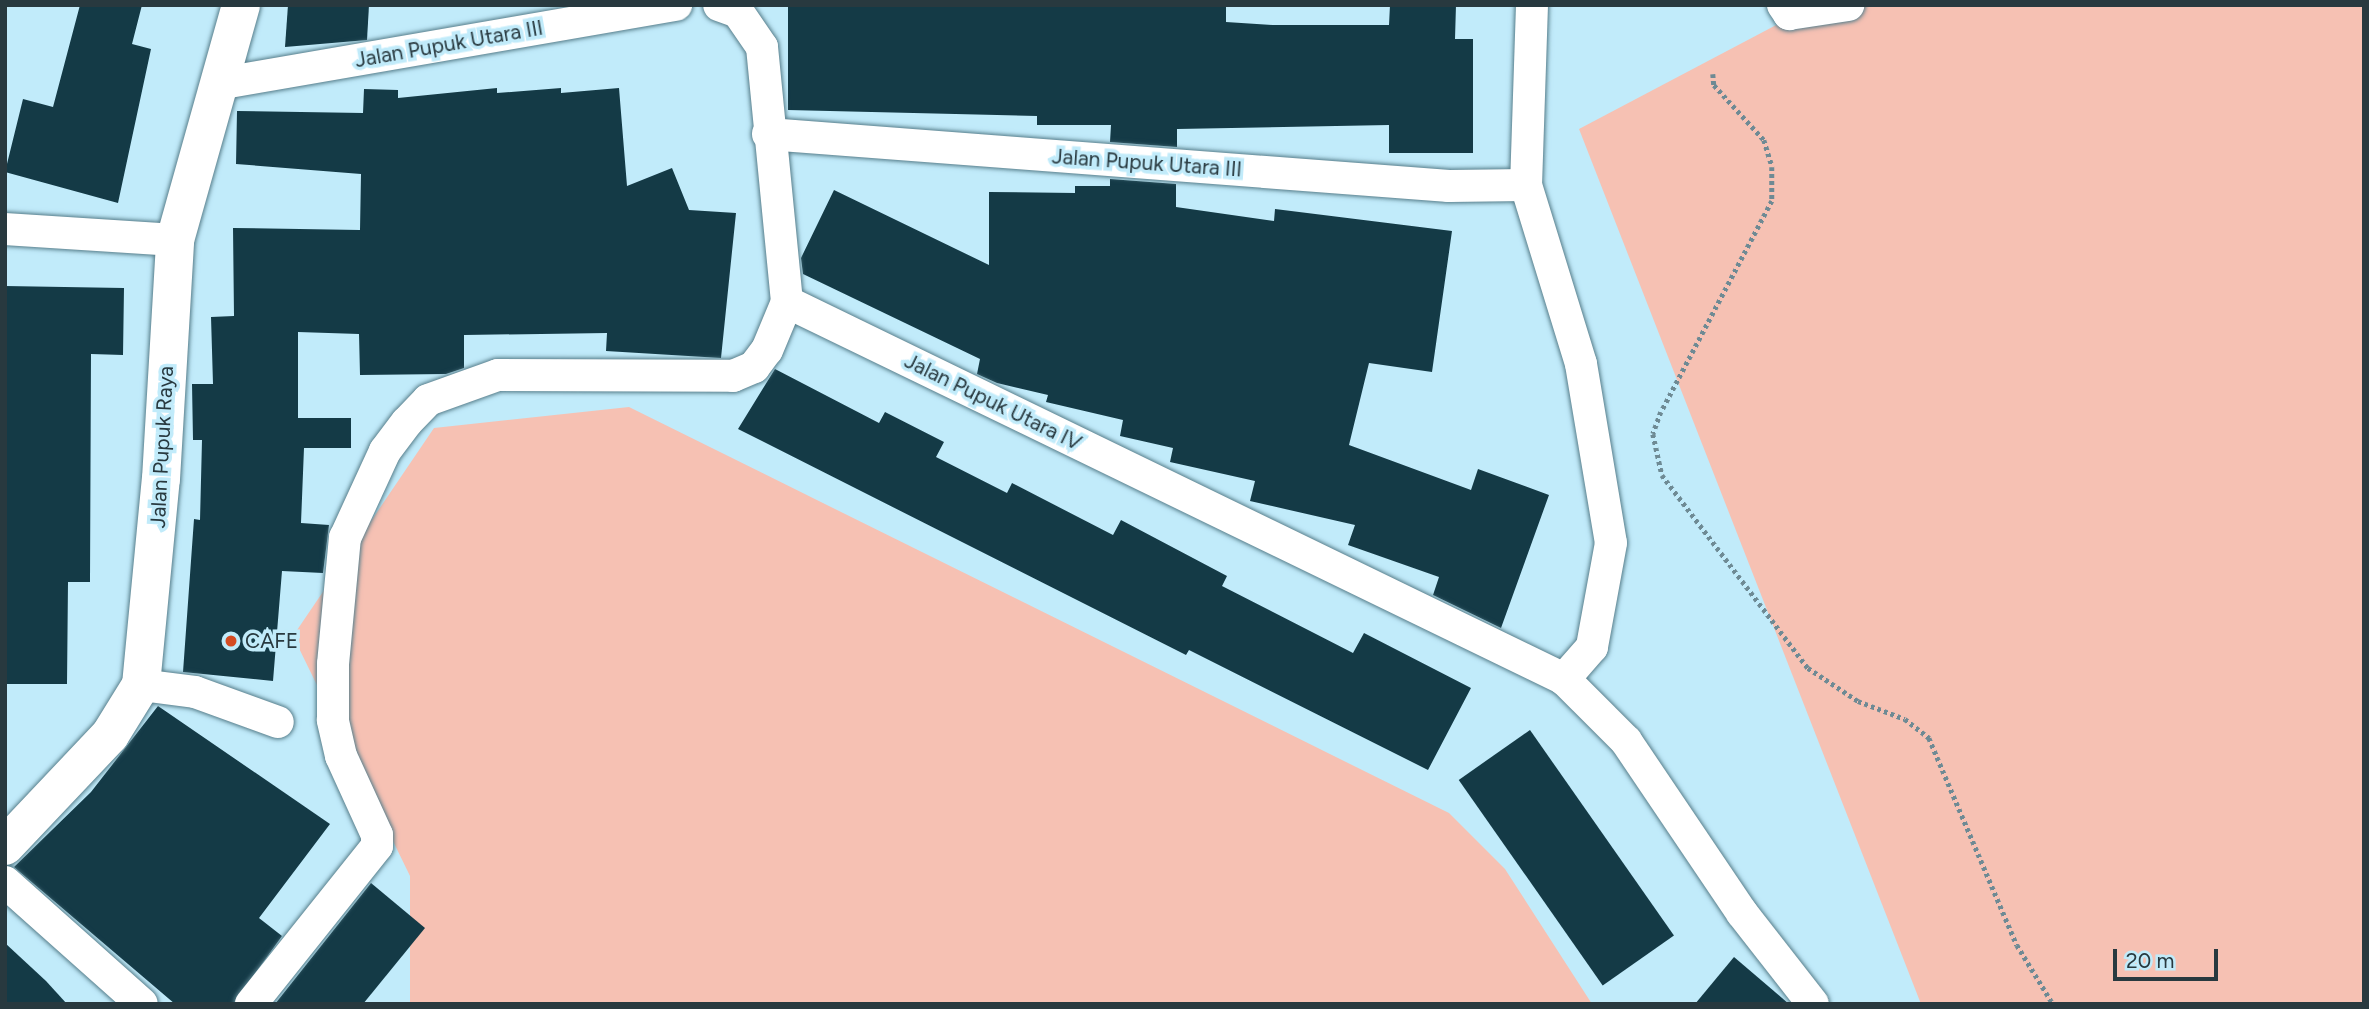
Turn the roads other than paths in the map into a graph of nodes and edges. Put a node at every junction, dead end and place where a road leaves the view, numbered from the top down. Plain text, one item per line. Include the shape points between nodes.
1 (241, 5) edge
2 (676, 5) edge
3 (719, 5) edge
4 (1532, 5) edge
5 (1783, 5) edge
6 (1848, 5) edge
7 (223, 83) junction
8 (768, 134) junction
9 (1526, 185) junction
10 (5, 229) edge
11 (175, 240) junction
12 (787, 302) junction
13 (1564, 678) junction
14 (141, 685) junction
15 (278, 722) dead end
16 (5, 846) edge
17 (5, 882) edge
18 (142, 1004) edge
19 (251, 1004) edge
20 (1813, 1004) edge

1 - 7 street, Jalan Pupuk Raya
2 - 7 street, Jalan Pupuk Utara III
3 - 8 street via 738,12 762,47
4 - 9 street
5 - 6 street via 1789,14
7 - 11 street, Jalan Pupuk Raya
8 - 9 street, Jalan Pupuk Utara III via 1449,186
8 - 12 street
9 - 13 street via 1581,364 1611,543 1592,647
10 - 11 street
11 - 14 street, Jalan Pupuk Raya via 159,503
12 - 13 street, Jalan Pupuk Utara IV
12 - 19 street via 754,367 733,376 498,375 428,400 385,451 345,538 333,720 341,756 377,835 377,846
13 - 20 street, Jalan Pupuk Utara IV via 1626,741 1742,913
14 - 15 street via 195,692
14 - 16 street, Jalan Pupuk Raya via 110,736
17 - 18 street

